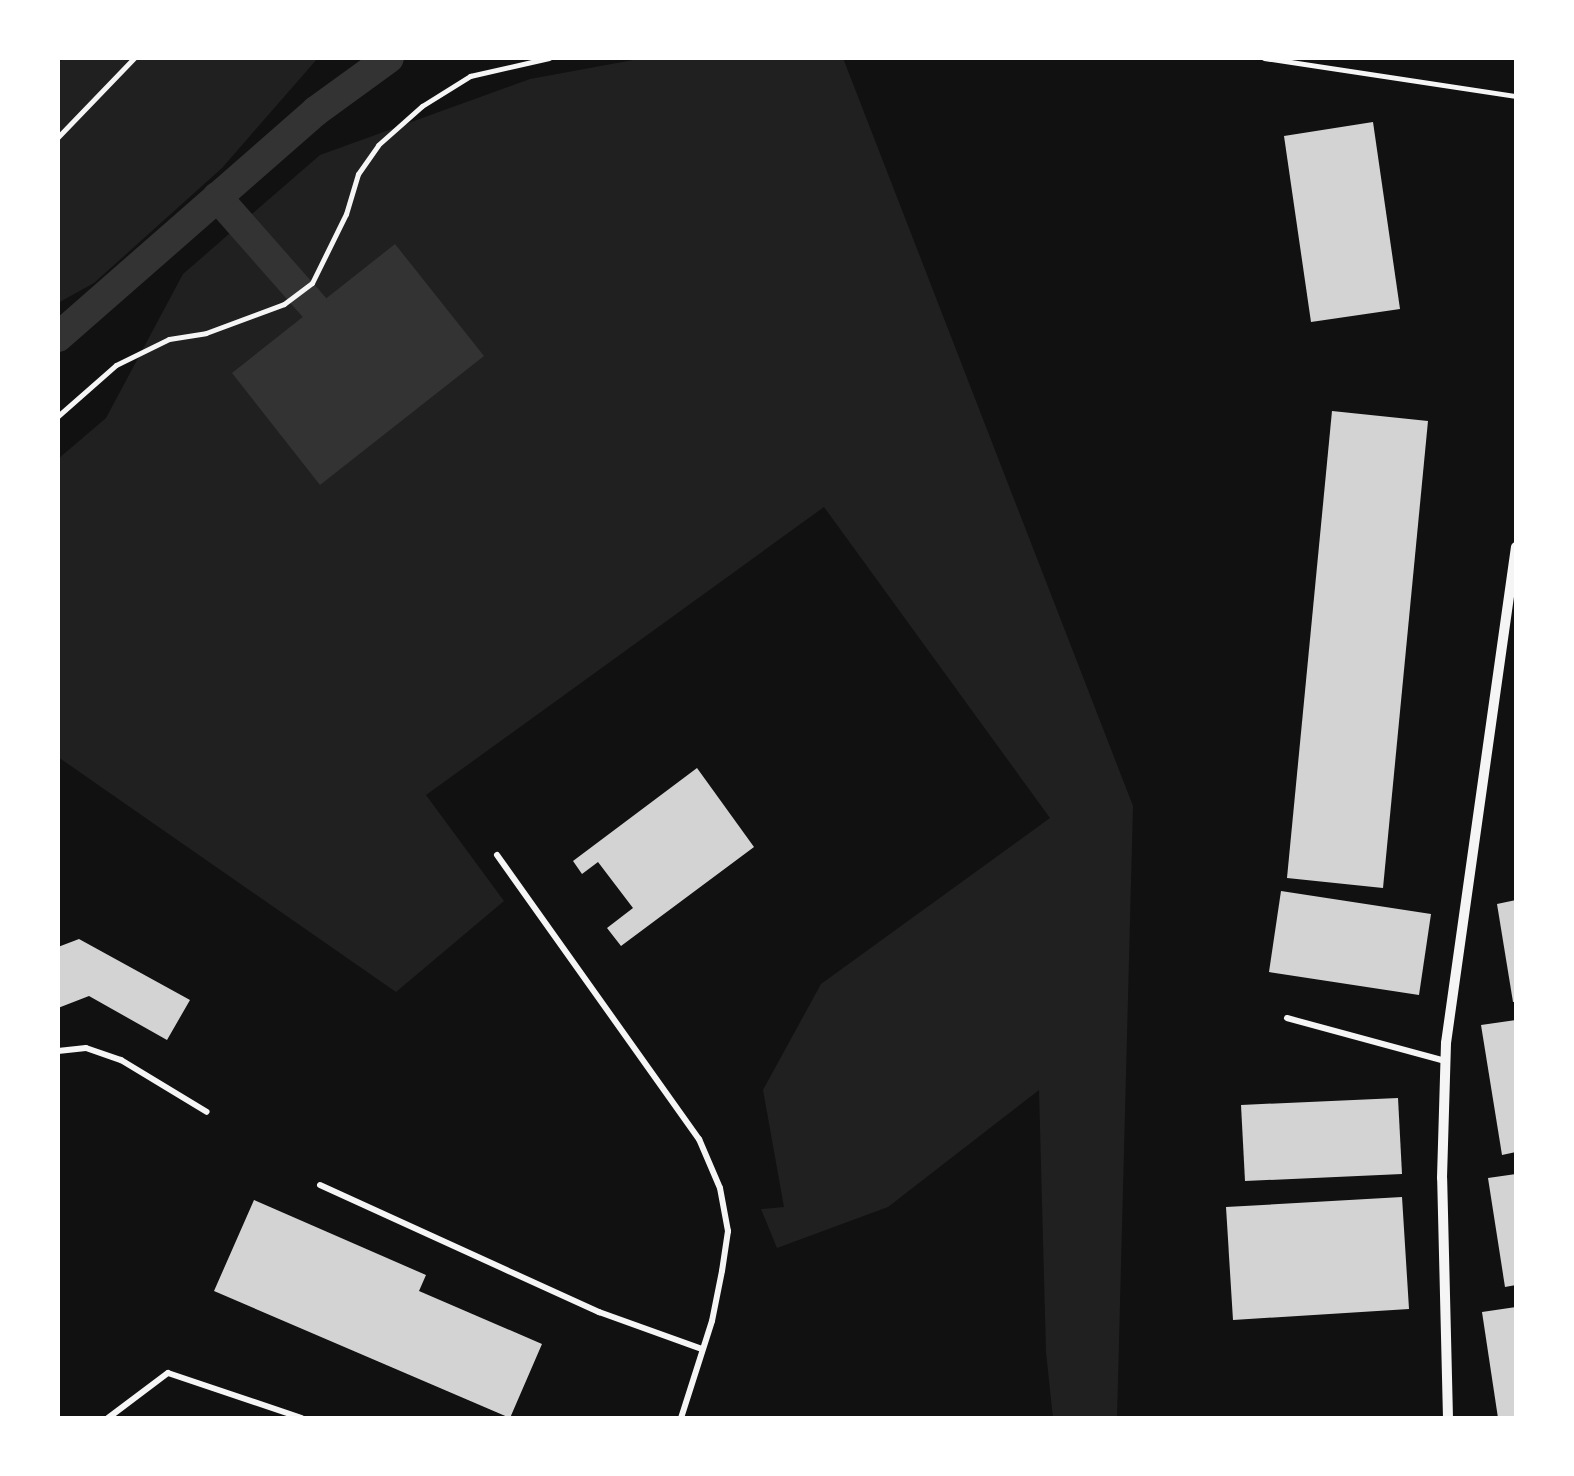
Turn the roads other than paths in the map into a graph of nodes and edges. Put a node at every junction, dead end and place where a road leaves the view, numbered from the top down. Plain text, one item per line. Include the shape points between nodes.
1 (1516, 547) edge
2 (497, 855) dead end
3 (1287, 1018) dead end
4 (58, 1051) edge
5 (1445, 1060) junction
6 (207, 1112) dead end
7 (320, 1185) dead end
8 (702, 1348) junction
9 (108, 1418) edge
10 (302, 1418) edge
11 (681, 1418) edge
12 (1440, 1418) edge
13 (1448, 1418) edge

1 - 5 street
2 - 8 lane via 699,1139 720,1188 728,1231
3 - 5 lane
4 - 6 lane via 86,1048 121,1060
5 - 13 street
7 - 8 lane via 599,1312
8 - 11 lane
9 - 10 lane via 168,1373
12 - 13 lane

